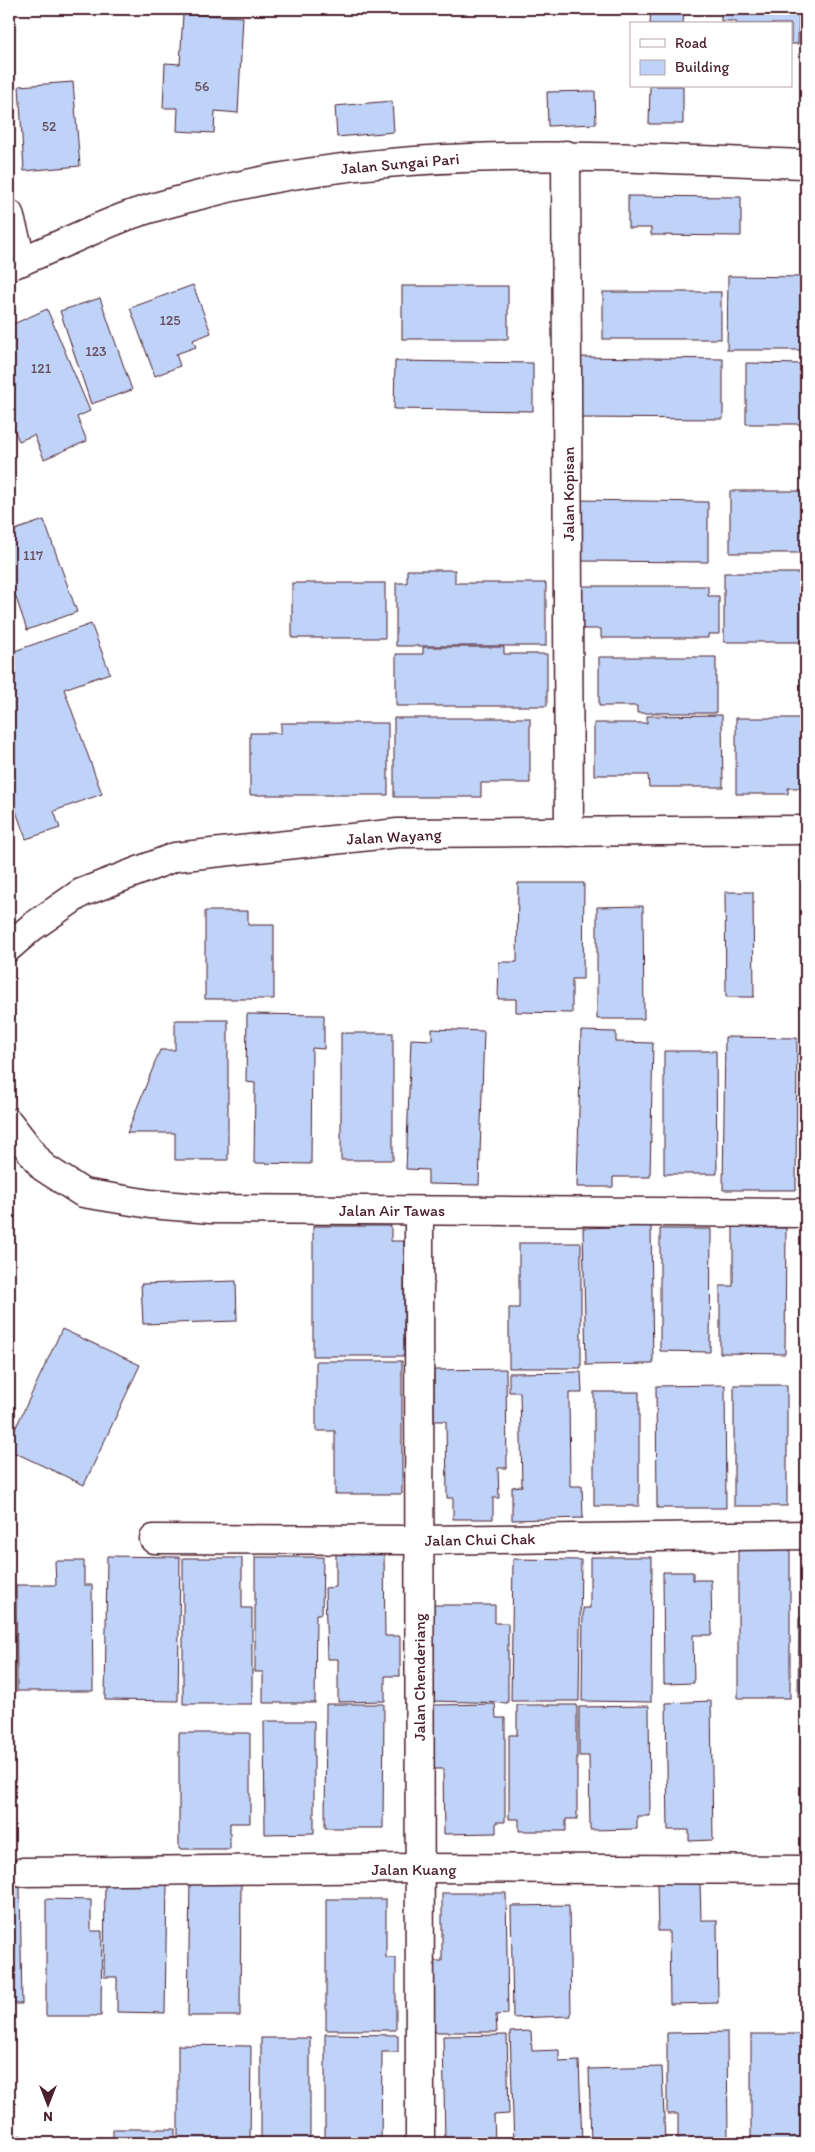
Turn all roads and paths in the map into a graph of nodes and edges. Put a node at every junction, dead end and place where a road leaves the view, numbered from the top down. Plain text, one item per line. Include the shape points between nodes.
1 (566, 155) junction
2 (806, 164) edge
3 (9, 214) edge
4 (15, 263) edge
5 (806, 830) edge
6 (569, 832) junction
7 (9, 947) edge
8 (9, 1123) edge
9 (419, 1211) junction
10 (806, 1213) edge
11 (806, 1535) edge
12 (154, 1539) dead end
13 (420, 1540) junction
14 (418, 1868) junction
15 (806, 1870) edge
16 (23, 1872) dead end
17 (420, 2143) edge

1 - 2 street, Jalan Sungai Pari
1 - 4 street, Jalan Sungai Pari via 455,157 360,165 260,181 201,194 124,217
1 - 6 street, Jalan Kopisan
3 - 4 street
5 - 6 street, Jalan Wayang
6 - 7 street, Jalan Wayang via 398,833 175,857 81,893
8 - 9 street, Jalan Air Tawas via 43,1167 83,1193 211,1210
9 - 10 street, Jalan Air Tawas
9 - 13 street, Jalan Chenderiang
11 - 13 street, Jalan Chui Chak
12 - 13 street, Jalan Chui Chak
13 - 14 street, Jalan Chenderiang
14 - 15 street, Jalan Kuang
14 - 16 street, Jalan Kuang
14 - 17 street, Jalan Chenderiang

